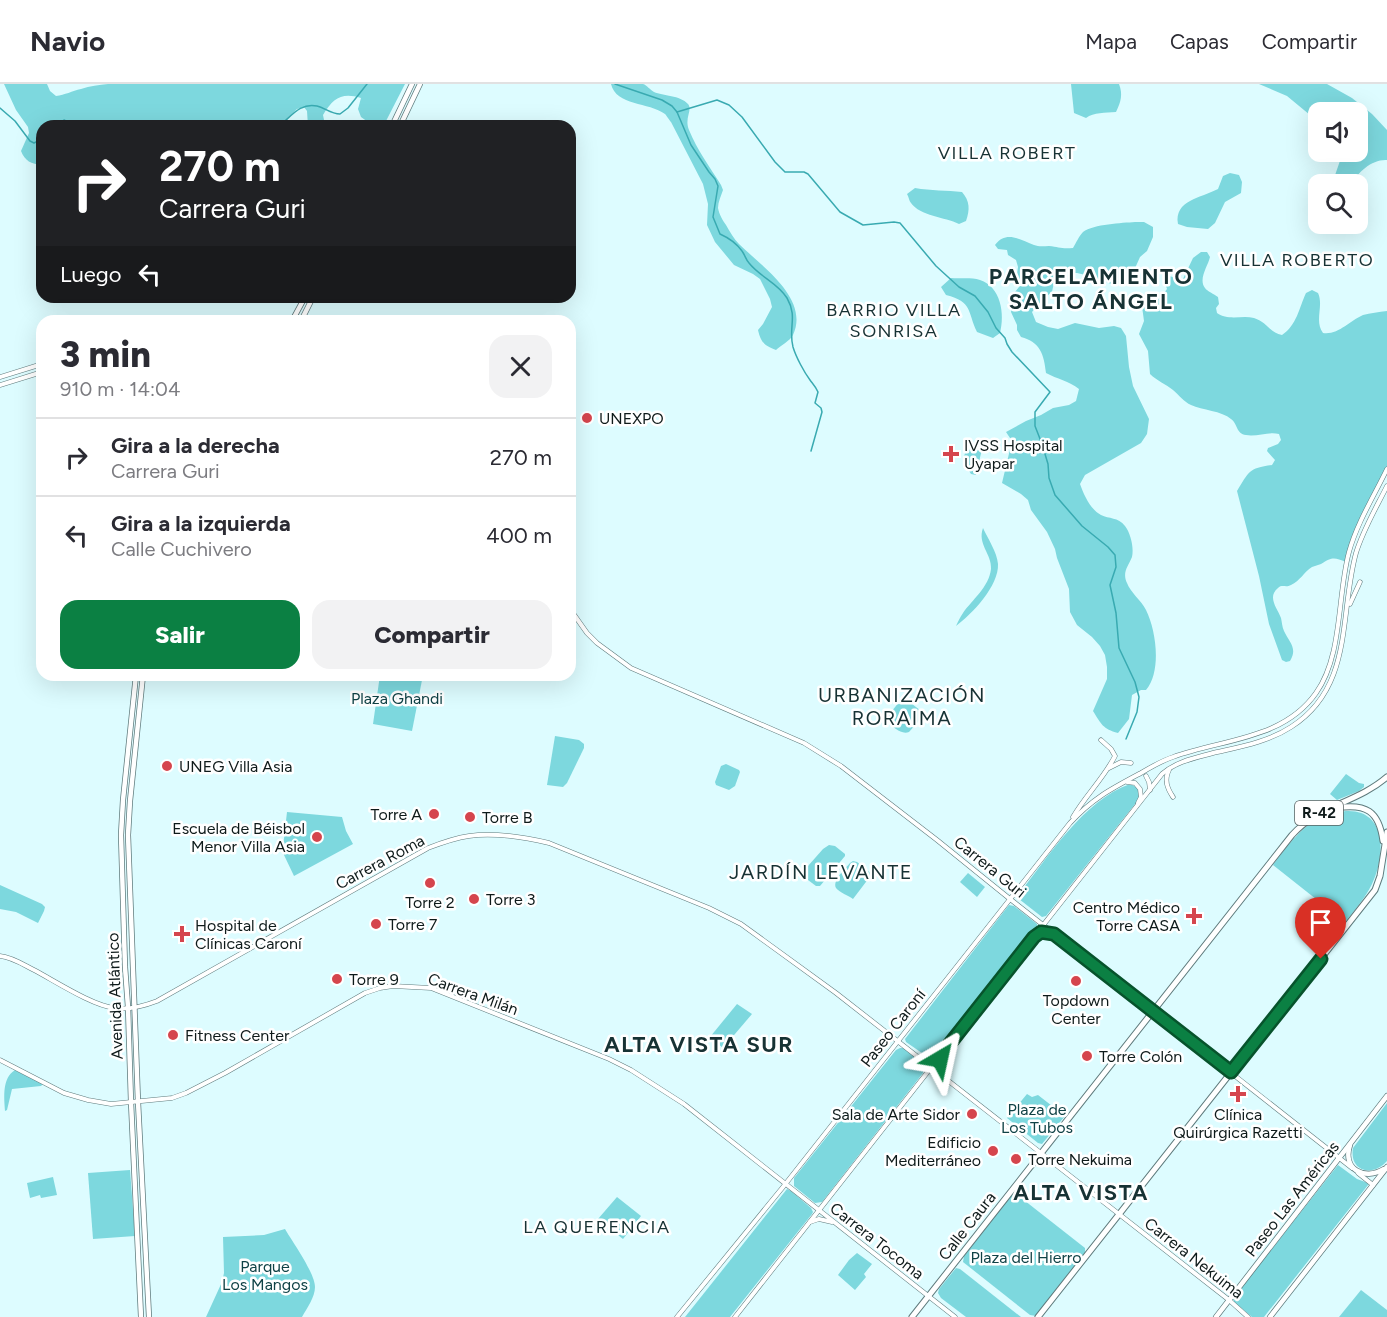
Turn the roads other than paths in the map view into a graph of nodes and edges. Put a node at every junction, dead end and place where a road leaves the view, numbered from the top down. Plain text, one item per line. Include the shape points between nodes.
1 (412, 84) edge
2 (420, 84) edge
3 (395, 120) edge
4 (403, 120) edge
5 (36, 366) edge
6 (36, 374) edge
7 (0, 377) edge
8 (0, 385) edge
9 (1387, 469) edge
10 (1387, 486) edge
11 (1360, 582) dead end
12 (1346, 616) junction
13 (576, 618) edge
14 (135, 681) edge
15 (142, 681) edge
16 (1101, 740) dead end
17 (1131, 763) dead end
18 (1172, 766) junction
19 (1107, 770) junction
20 (1144, 774) junction
21 (1387, 777) edge
22 (1120, 784) junction
23 (1149, 791) junction
24 (1173, 797) dead end
25 (1135, 809) junction
26 (1326, 810) junction
27 (1070, 823) junction
28 (1387, 831) edge
29 (1383, 855) junction
30 (1010, 899) junction
31 (1043, 925) junction
32 (1054, 934) junction
33 (1034, 937) junction
34 (0, 956) edge
35 (128, 1007) junction
36 (135, 1007) junction
37 (1153, 1011) junction
38 (898, 1041) junction
39 (941, 1055) junction
40 (0, 1060) edge
41 (931, 1067) junction
42 (1231, 1072) junction
43 (946, 1079) junction
44 (1387, 1096) edge
45 (131, 1102) junction
46 (138, 1102) junction
47 (1352, 1140) junction
48 (1041, 1154) junction
49 (1340, 1157) junction
50 (1387, 1167) edge
51 (1355, 1170) junction
52 (785, 1184) junction
53 (1373, 1185) junction
54 (819, 1210) junction
55 (1119, 1215) junction
56 (835, 1223) junction
57 (807, 1224) junction
58 (928, 1296) junction
59 (1229, 1300) junction
60 (141, 1317) edge
61 (149, 1317) edge
62 (677, 1317) edge
63 (735, 1317) edge
64 (912, 1317) edge
65 (955, 1317) edge
66 (1038, 1317) edge
67 (1216, 1317) edge
68 (1248, 1317) edge
69 (1270, 1317) edge

1 - 3 main road
2 - 4 main road
5 - 7 street
6 - 8 street
9 - 20 street, Paseo Caroní via 1349,550 1331,659 1312,699 1276,727 1172,757
10 - 12 street via 1361,539
11 - 12 street
12 - 18 street via 1332,679 1305,717 1271,737
13 - 30 street, Carrera Guri via 586,633 631,668 804,743 841,766
14 - 35 main road, Avenida Atlántico via 121,835
15 - 36 main road, Avenida Atlántico via 128,835
16 - 19 street via 1114,754
17 - 19 street via 1121,762
18 - 23 street
18 - 24 street via 1167,779
19 - 27 street
20 - 22 street, Paseo Caroní
20 - 23 street
21 - 26 main road, R-42
22 - 25 street via 1132,782 1139,787 1141,797
22 - 27 street, Paseo Caroní via 1087,805
23 - 25 street
25 - 31 street
26 - 29 main road via 1355,806 1370,811 1381,828
26 - 37 main road, Calle Caura / R-42 via 1298,829
27 - 30 street, Paseo Caroní
28 - 29 main road
29 - 42 main road via 1375,890
30 - 31 street, Carrera Guri
30 - 38 street, Paseo Caroní
31 - 32 street, Carrera Guri
31 - 33 street
32 - 33 street via 1041,932
32 - 37 street, Carrera Guri
33 - 39 street
34 - 35 street, Carrera Roma via 16,960 93,1002 118,1009
35 - 36 street, Carrera Roma
35 - 45 main road, Avenida Atlántico
36 - 38 street, Carrera Roma via 157,1001 428,848 490,834 555,845 741,924
36 - 46 main road, Avenida Atlántico
37 - 42 street, Carrera Guri
37 - 48 main road, Calle Caura / R-42
38 - 41 street, Carrera Nekuima
38 - 52 street, Paseo Caroní
39 - 41 street
39 - 43 street via 940,1066
40 - 45 street, Carrera Milán via 71,1095 111,1104
41 - 43 street, Carrera Nekuima
41 - 54 street
42 - 49 street, Carrera Guri
42 - 55 main road
43 - 48 street, Carrera Nekuima
44 - 47 main road, Paseo Las Américas
45 - 46 street, Carrera Milán
45 - 60 main road, Avenida Atlántico
46 - 52 street, Carrera Milán via 191,1091 365,993 393,986 431,988 631,1070 684,1104
46 - 61 main road, Avenida Atlántico
47 - 49 main road, Paseo Las Américas
47 - 51 main road via 1348,1157
48 - 55 street, Carrera Nekuima
48 - 58 main road, Calle Caura / R-42
49 - 51 street, Carrera Guri
49 - 59 main road, Paseo Las Américas
50 - 51 main road via 1371,1174
50 - 53 main road
51 - 53 street, Carrera Guri
52 - 54 street, Carrera Tocoma
52 - 62 street, Paseo Caroní
53 - 69 main road
54 - 56 street, Carrera Tocoma
54 - 57 street
55 - 59 street, Carrera Nekuima
55 - 66 main road
56 - 57 street via 815,1219
56 - 58 street, Carrera Tocoma
57 - 63 street
58 - 64 main road, Calle Caura / R-42
58 - 65 street, Carrera Tocoma
59 - 67 main road, Paseo Las Américas
59 - 68 street, Carrera Nekuima

